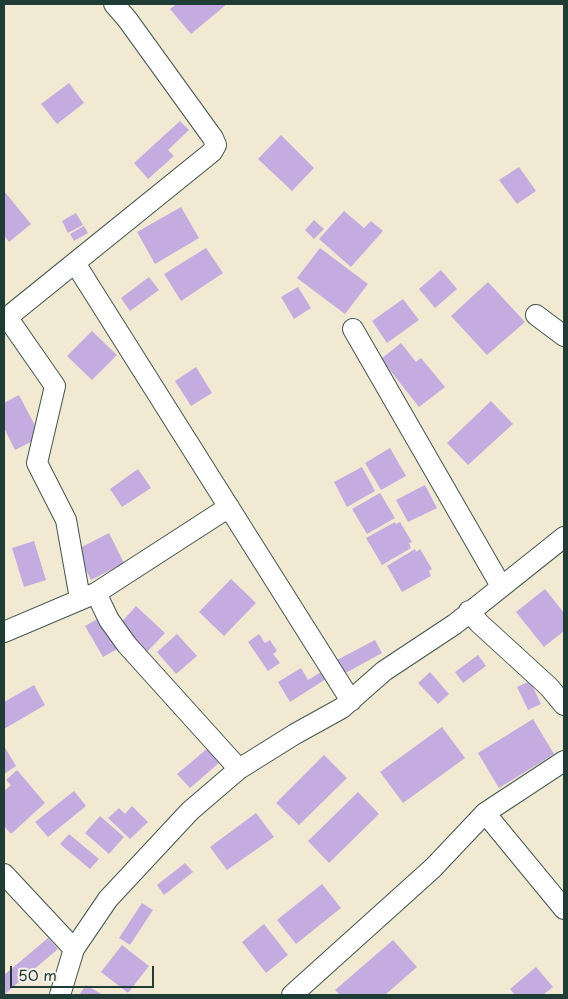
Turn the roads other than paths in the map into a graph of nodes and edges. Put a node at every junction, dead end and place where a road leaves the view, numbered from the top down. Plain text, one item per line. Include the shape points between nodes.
1 (114, 4) edge
2 (74, 263) junction
3 (536, 315) dead end
4 (5, 318) edge
5 (353, 329) dead end
6 (564, 336) edge
7 (229, 508) junction
8 (564, 536) edge
9 (501, 586) junction
10 (89, 596) junction
11 (469, 611) junction
12 (4, 632) edge
13 (351, 701) junction
14 (564, 705) edge
15 (564, 761) edge
16 (239, 769) junction
17 (485, 813) junction
18 (4, 874) edge
19 (564, 909) edge
20 (74, 949) junction
21 (60, 995) edge
22 (292, 995) edge

1 - 2 street via 216,145 212,152
2 - 4 street
2 - 7 street
3 - 6 street
4 - 10 street via 55,386 38,463 66,520 79,593
5 - 9 street
7 - 10 street
7 - 13 street
8 - 9 street
9 - 11 street
10 - 12 street
10 - 16 street via 127,645
11 - 13 street via 455,624 384,671
11 - 14 street
13 - 16 street
15 - 17 street
16 - 20 street via 190,811 157,845 108,899
17 - 19 street
17 - 22 street via 433,868
18 - 20 street
20 - 21 street

